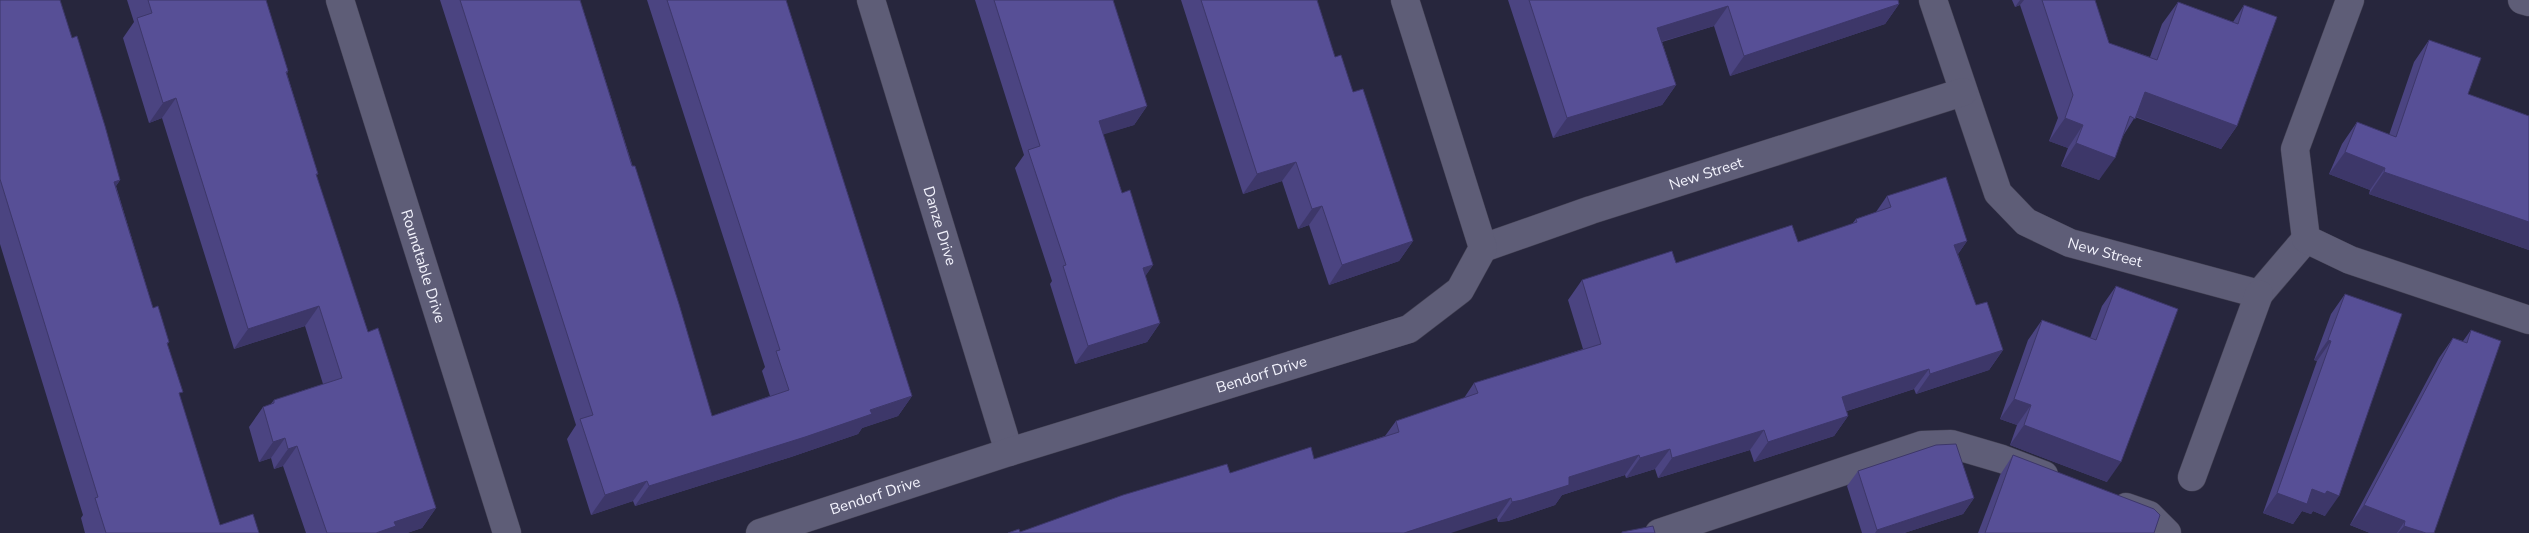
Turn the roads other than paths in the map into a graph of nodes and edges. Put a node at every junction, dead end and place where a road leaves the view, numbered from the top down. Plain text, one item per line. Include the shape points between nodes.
1 (340, 0) edge
2 (871, 0) edge
3 (1405, 0) edge
4 (1933, 0) edge
5 (2350, 0) edge
6 (2522, 0) edge
7 (2529, 2) edge
8 (1963, 92) junction
9 (2306, 239) junction
10 (1483, 248) junction
11 (2259, 294) junction
12 (2529, 320) edge
13 (1009, 452) junction
14 (2192, 477) dead end
15 (2066, 484) edge
16 (2103, 498) edge
17 (1659, 532) edge
18 (507, 533) edge
19 (760, 533) edge
20 (2168, 533) edge

1 - 18 street, Roundtable Drive
2 - 13 street, Danze Drive
3 - 10 street
4 - 8 street, New Street
5 - 9 street via 2295,149
6 - 7 street
8 - 10 street, New Street
8 - 11 street, New Street via 1998,193 2026,222 2070,242
9 - 11 street
9 - 12 street via 2350,260
10 - 13 street, Bendorf Drive via 1460,290 1409,329
11 - 14 street
13 - 19 street, Bendorf Drive
15 - 17 street via 2002,459 1950,444 1922,445
16 - 20 street via 2149,515

